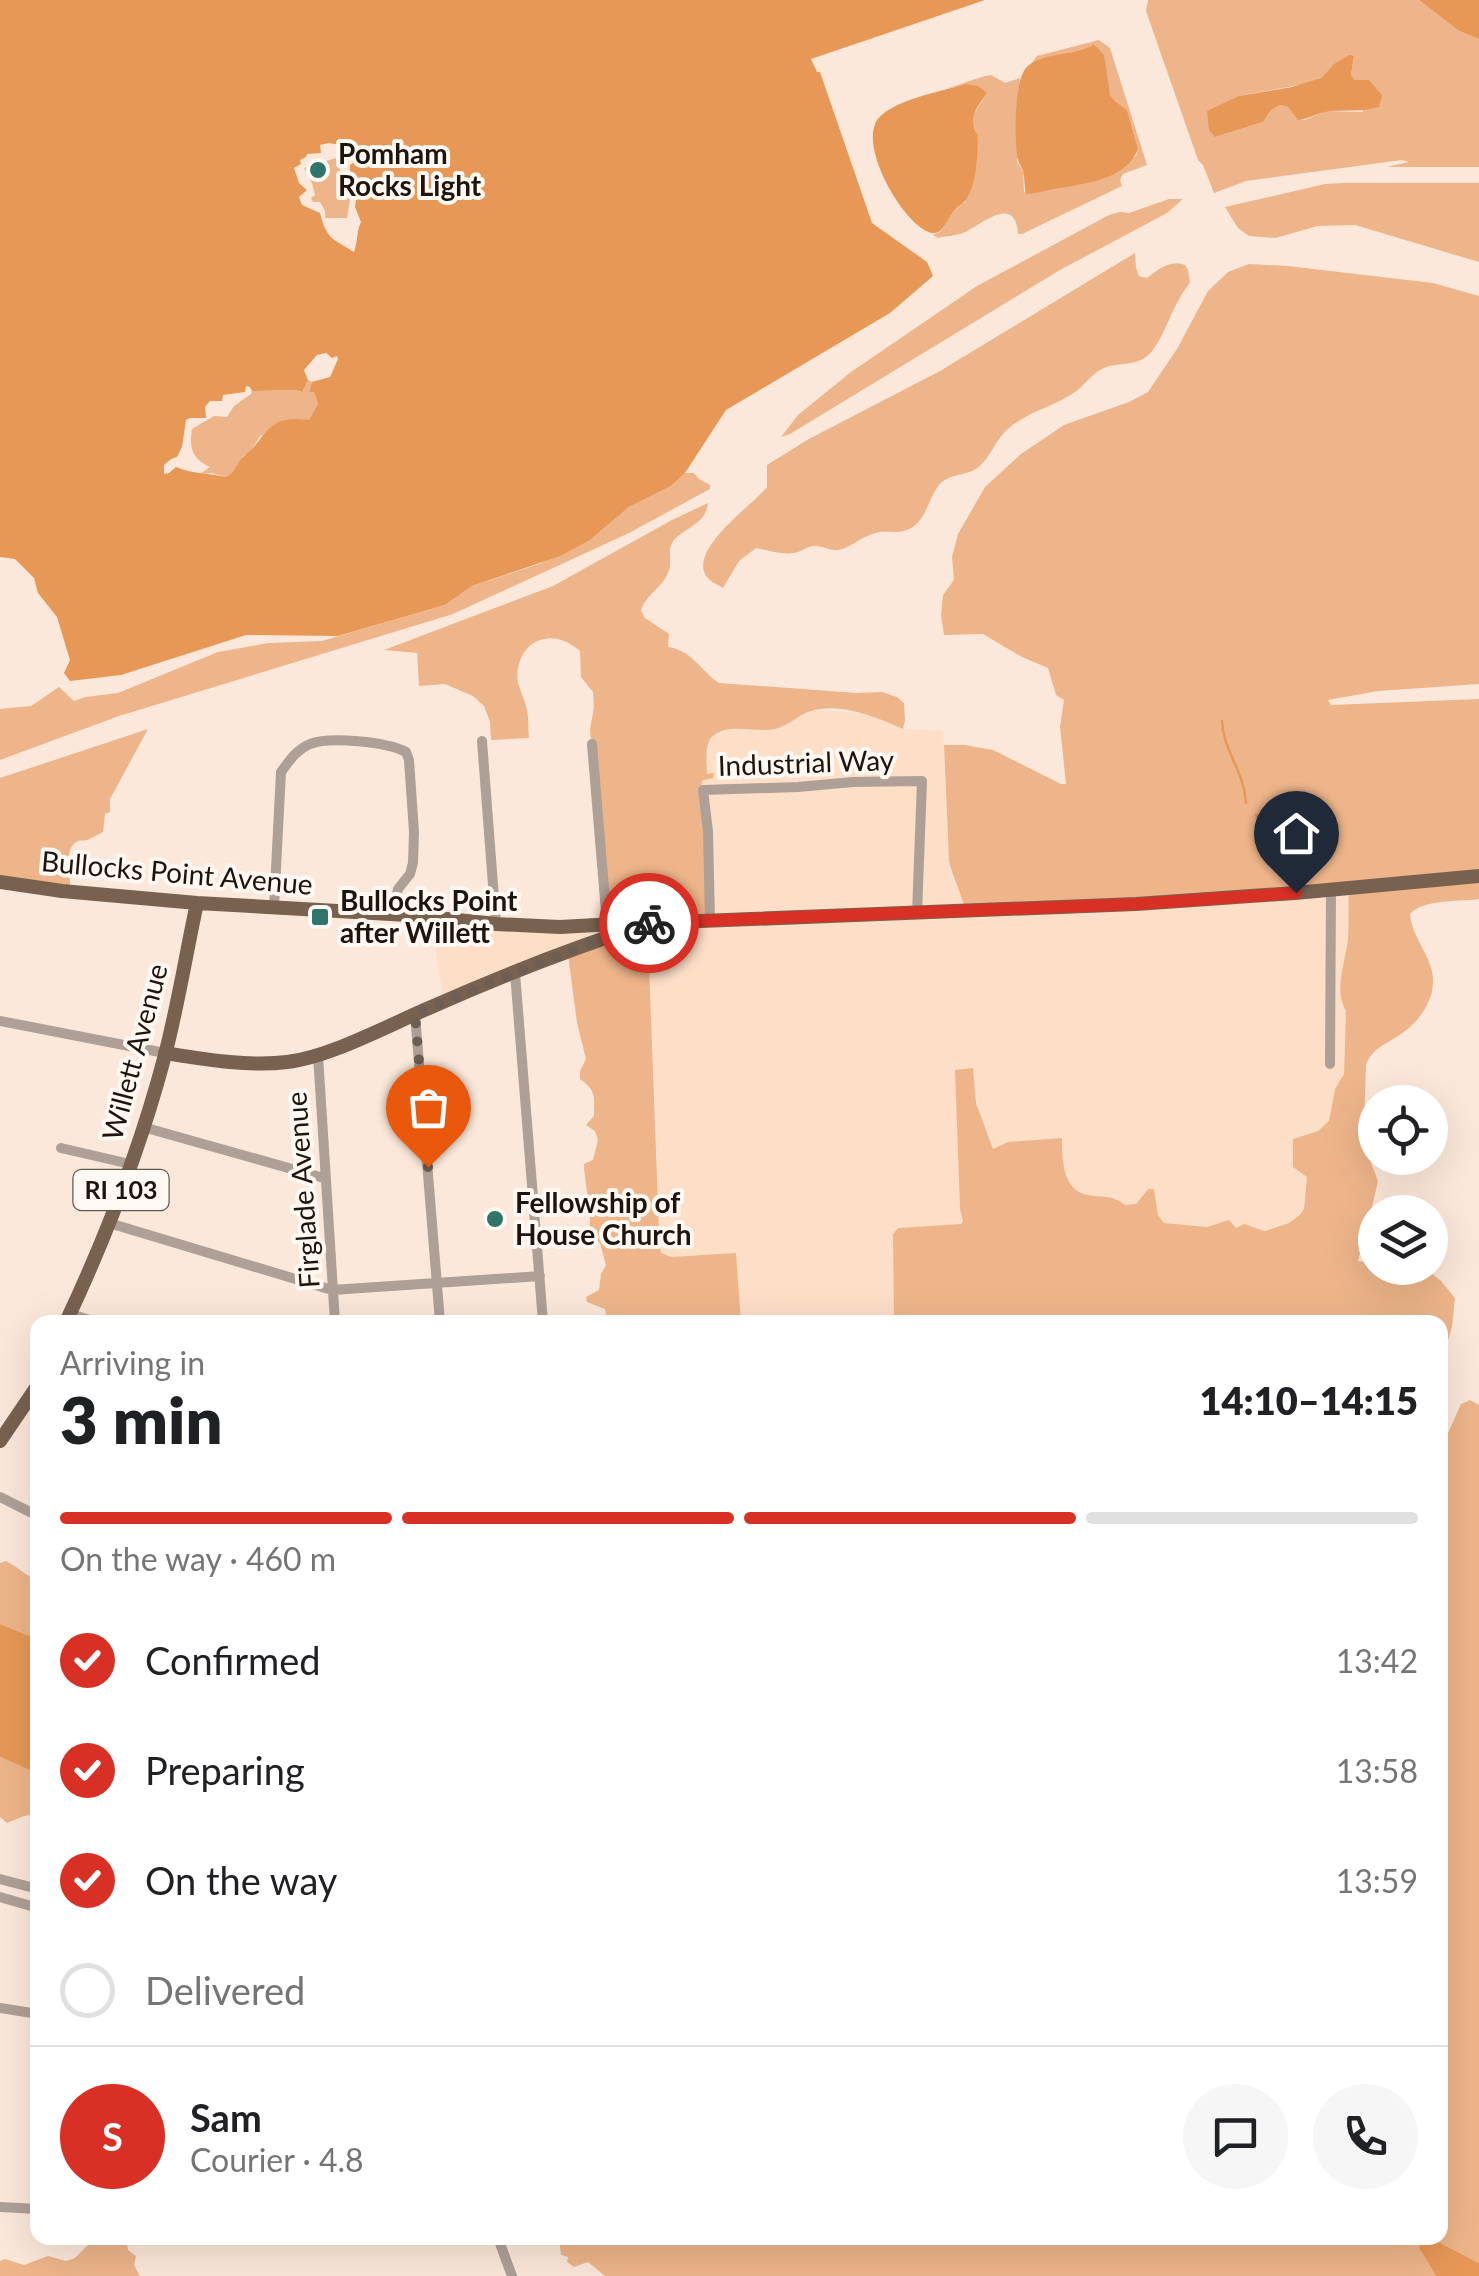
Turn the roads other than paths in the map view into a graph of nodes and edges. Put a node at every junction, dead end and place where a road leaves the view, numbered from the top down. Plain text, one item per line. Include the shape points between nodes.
1 (482, 741) dead end
2 (592, 744) dead end
3 (1479, 876) edge
4 (0, 882) edge
5 (1330, 890) junction
6 (197, 903) junction
7 (274, 907) junction
8 (917, 913) junction
9 (393, 914) junction
10 (710, 921) junction
11 (496, 924) junction
12 (560, 927) junction
13 (607, 930) junction
14 (563, 954) junction
15 (516, 973) junction
16 (415, 1014) junction
17 (0, 1021) edge
18 (165, 1053) junction
19 (318, 1055) junction
20 (1330, 1064) dead end
21 (143, 1128) junction
22 (60, 1148) dead end
23 (130, 1164) junction
24 (324, 1178) junction
25 (109, 1223) junction
26 (540, 1276) junction
27 (437, 1282) junction
28 (332, 1290) junction
29 (69, 1315) edge
30 (334, 1315) edge
31 (439, 1315) edge
32 (543, 1315) edge
33 (30, 1406) edge
34 (2, 1436) edge
35 (0, 1496) edge
36 (30, 1512) edge
37 (0, 1878) edge
38 (30, 1886) edge
39 (0, 1897) edge
40 (30, 1906) edge
41 (0, 2008) edge
42 (30, 2013) edge
43 (0, 2206) edge
44 (30, 2208) edge
45 (501, 2245) edge
46 (512, 2276) edge

1 - 11 street
2 - 13 street
3 - 5 main road, Bullocks Point Avenue
4 - 6 main road, Bullocks Point Avenue
5 - 8 main road, Bullocks Point Avenue
5 - 20 street
6 - 7 main road, Bullocks Point Avenue
6 - 18 main road, Willett Avenue / RI 103
7 - 9 main road, Bullocks Point Avenue
7 - 9 street via 282,772 311,744 355,742 397,747 409,760 413,863
8 - 10 main road, Bullocks Point Avenue
8 - 10 street, Industrial Way via 922,781 853,782 703,790
9 - 11 main road, Bullocks Point Avenue
10 - 13 main road, Bullocks Point Avenue
11 - 12 main road, Bullocks Point Avenue
12 - 13 main road, Bullocks Point Avenue
12 - 14 main road
13 - 14 main road
14 - 15 main road
15 - 16 main road
15 - 26 street
16 - 19 main road
16 - 27 street
17 - 18 street
18 - 19 main road via 281,1062
18 - 21 main road, Willett Avenue / RI 103
19 - 24 street, Firglade Avenue
21 - 23 main road, Willett Avenue / RI 103
21 - 24 street
22 - 23 street
23 - 25 main road, Willett Avenue / RI 103
24 - 28 street, Firglade Avenue
25 - 28 street
25 - 29 main road, Willett Avenue / RI 103
26 - 27 street
26 - 32 street
27 - 28 street
27 - 31 street
28 - 30 street, Firglade Avenue
33 - 34 main road
35 - 36 street
37 - 38 street
39 - 40 street
41 - 42 street
43 - 44 street
45 - 46 street

